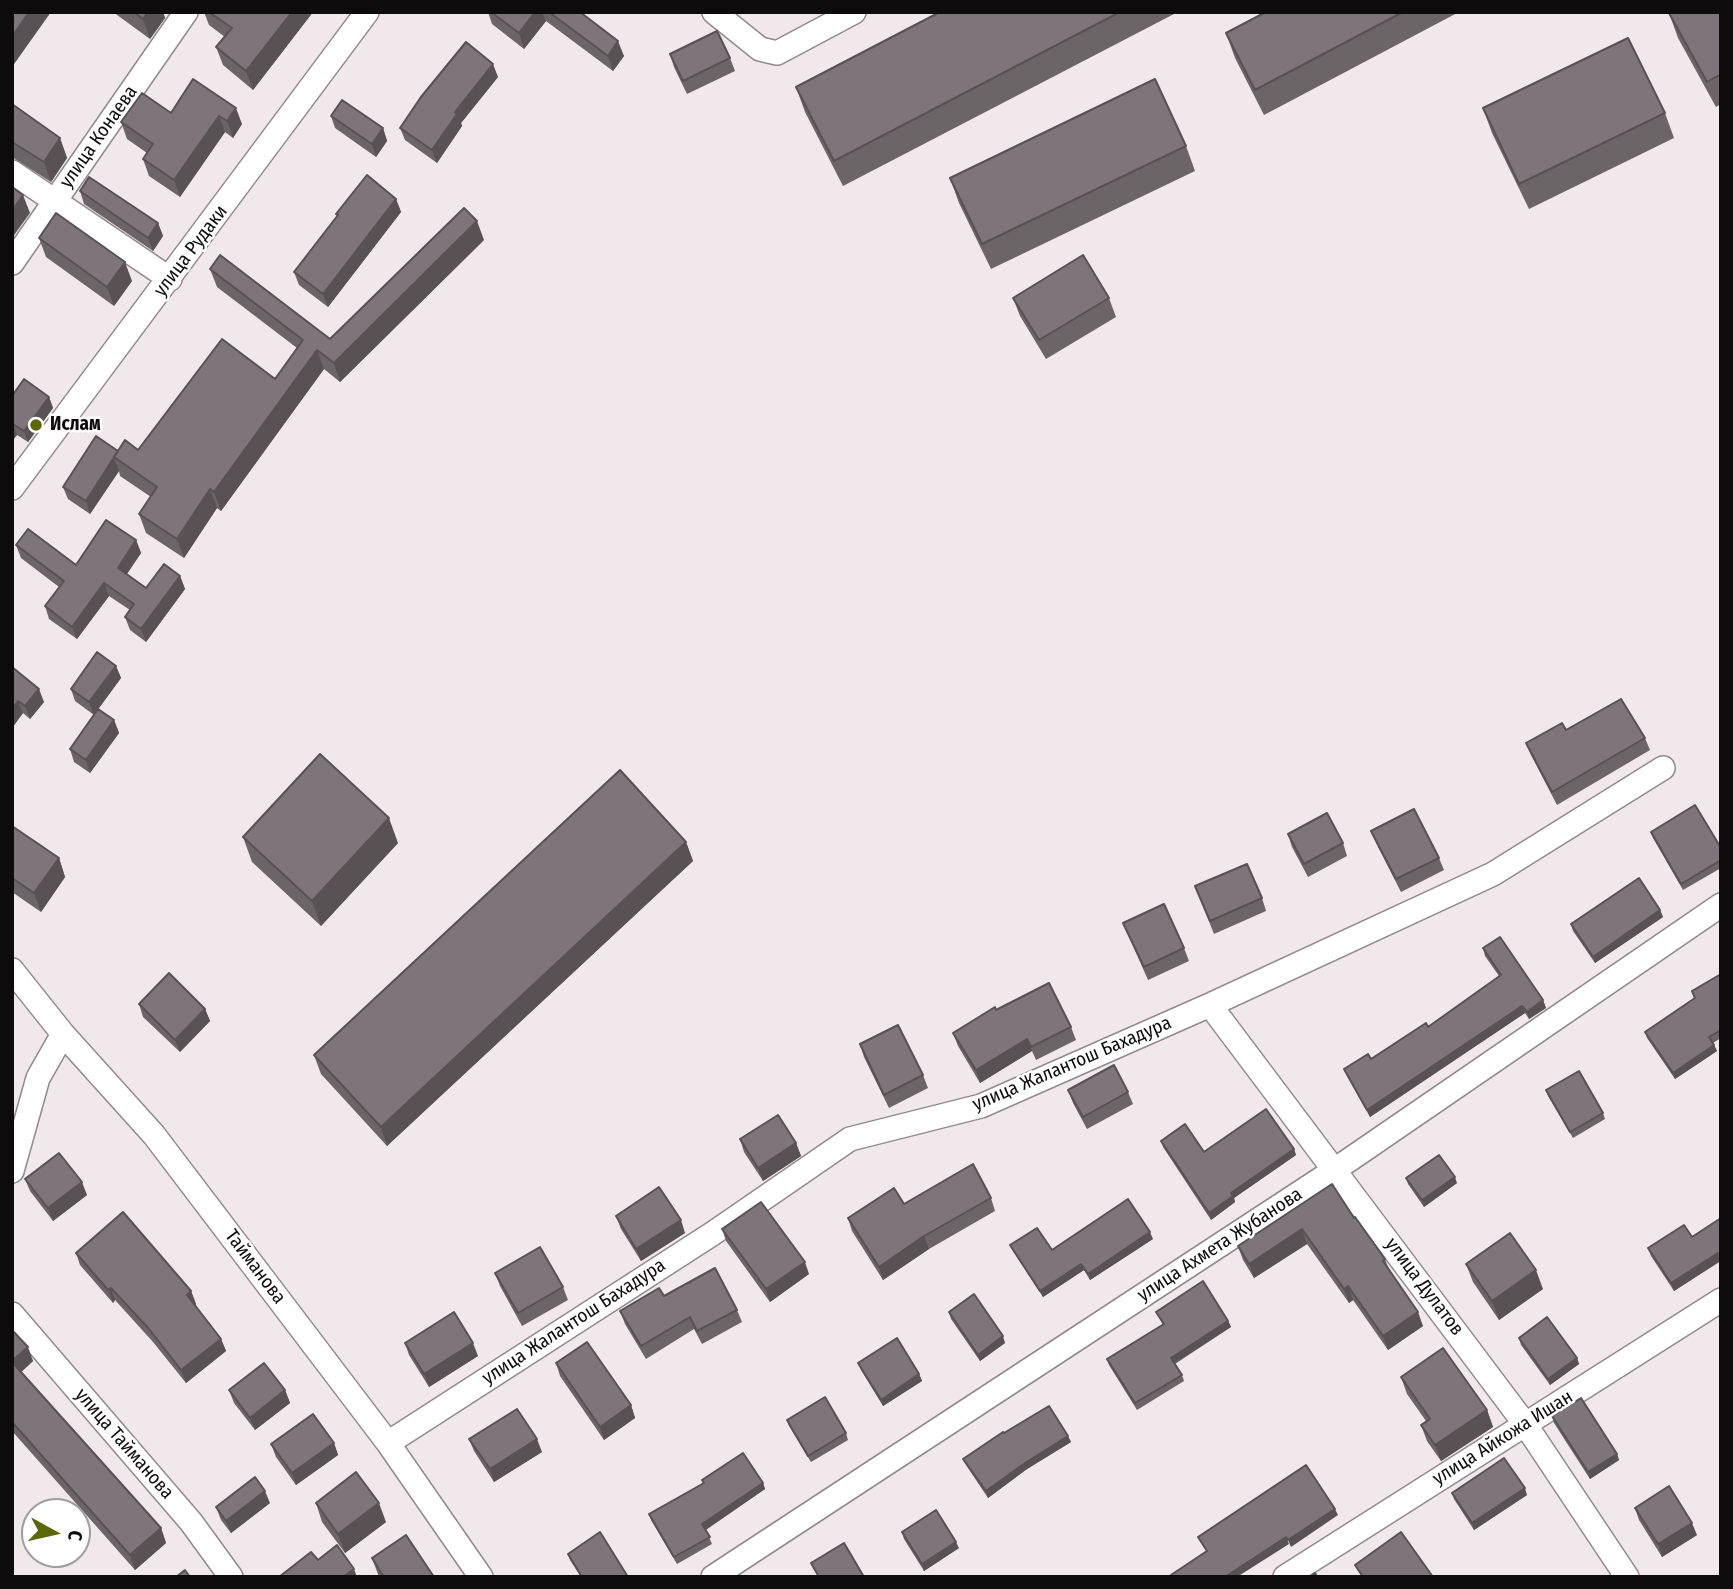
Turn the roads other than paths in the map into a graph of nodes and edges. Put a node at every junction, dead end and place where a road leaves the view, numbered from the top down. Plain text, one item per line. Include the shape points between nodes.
1 (186, 12) edge
2 (367, 12) edge
3 (715, 12) edge
4 (854, 12) edge
5 (12, 172) edge
6 (54, 201) junction
7 (12, 262) edge
8 (170, 279) junction
9 (12, 488) edge
10 (1663, 768) dead end
11 (1721, 905) edge
12 (12, 970) edge
13 (1210, 1005) junction
14 (64, 1034) junction
15 (1336, 1169) junction
16 (12, 1171) edge
17 (1721, 1300) edge
18 (12, 1314) edge
19 (1525, 1424) junction
20 (388, 1443) junction
21 (231, 1577) edge
22 (481, 1577) edge
23 (713, 1577) edge
24 (1284, 1577) edge
25 (1627, 1577) edge

1 - 6 street, улица Конаева
2 - 8 street, улица Рудаки
3 - 4 street via 760,49 776,53
5 - 6 street
6 - 7 street, улица Конаева
6 - 8 street
8 - 9 street, улица Рудаки
10 - 13 street, улица Жалантош Бахадура via 1493,874
11 - 15 street, улица Ахмета Жубанова
12 - 14 street, Тайманова
13 - 15 street, улица Дулатов
13 - 20 street, улица Жалантош Бахадура via 981,1106 850,1139 712,1234
14 - 16 street via 37,1078
14 - 20 street, Тайманова via 154,1135
15 - 19 street, улица Дулатов
15 - 23 street, улица Ахмета Жубанова
17 - 19 street, улица Айкожа Ишан
18 - 21 street, улица Тайманова via 191,1522
19 - 24 street, улица Айкожа Ишан
19 - 25 street, улица Дулатов
20 - 22 street, Тайманова

